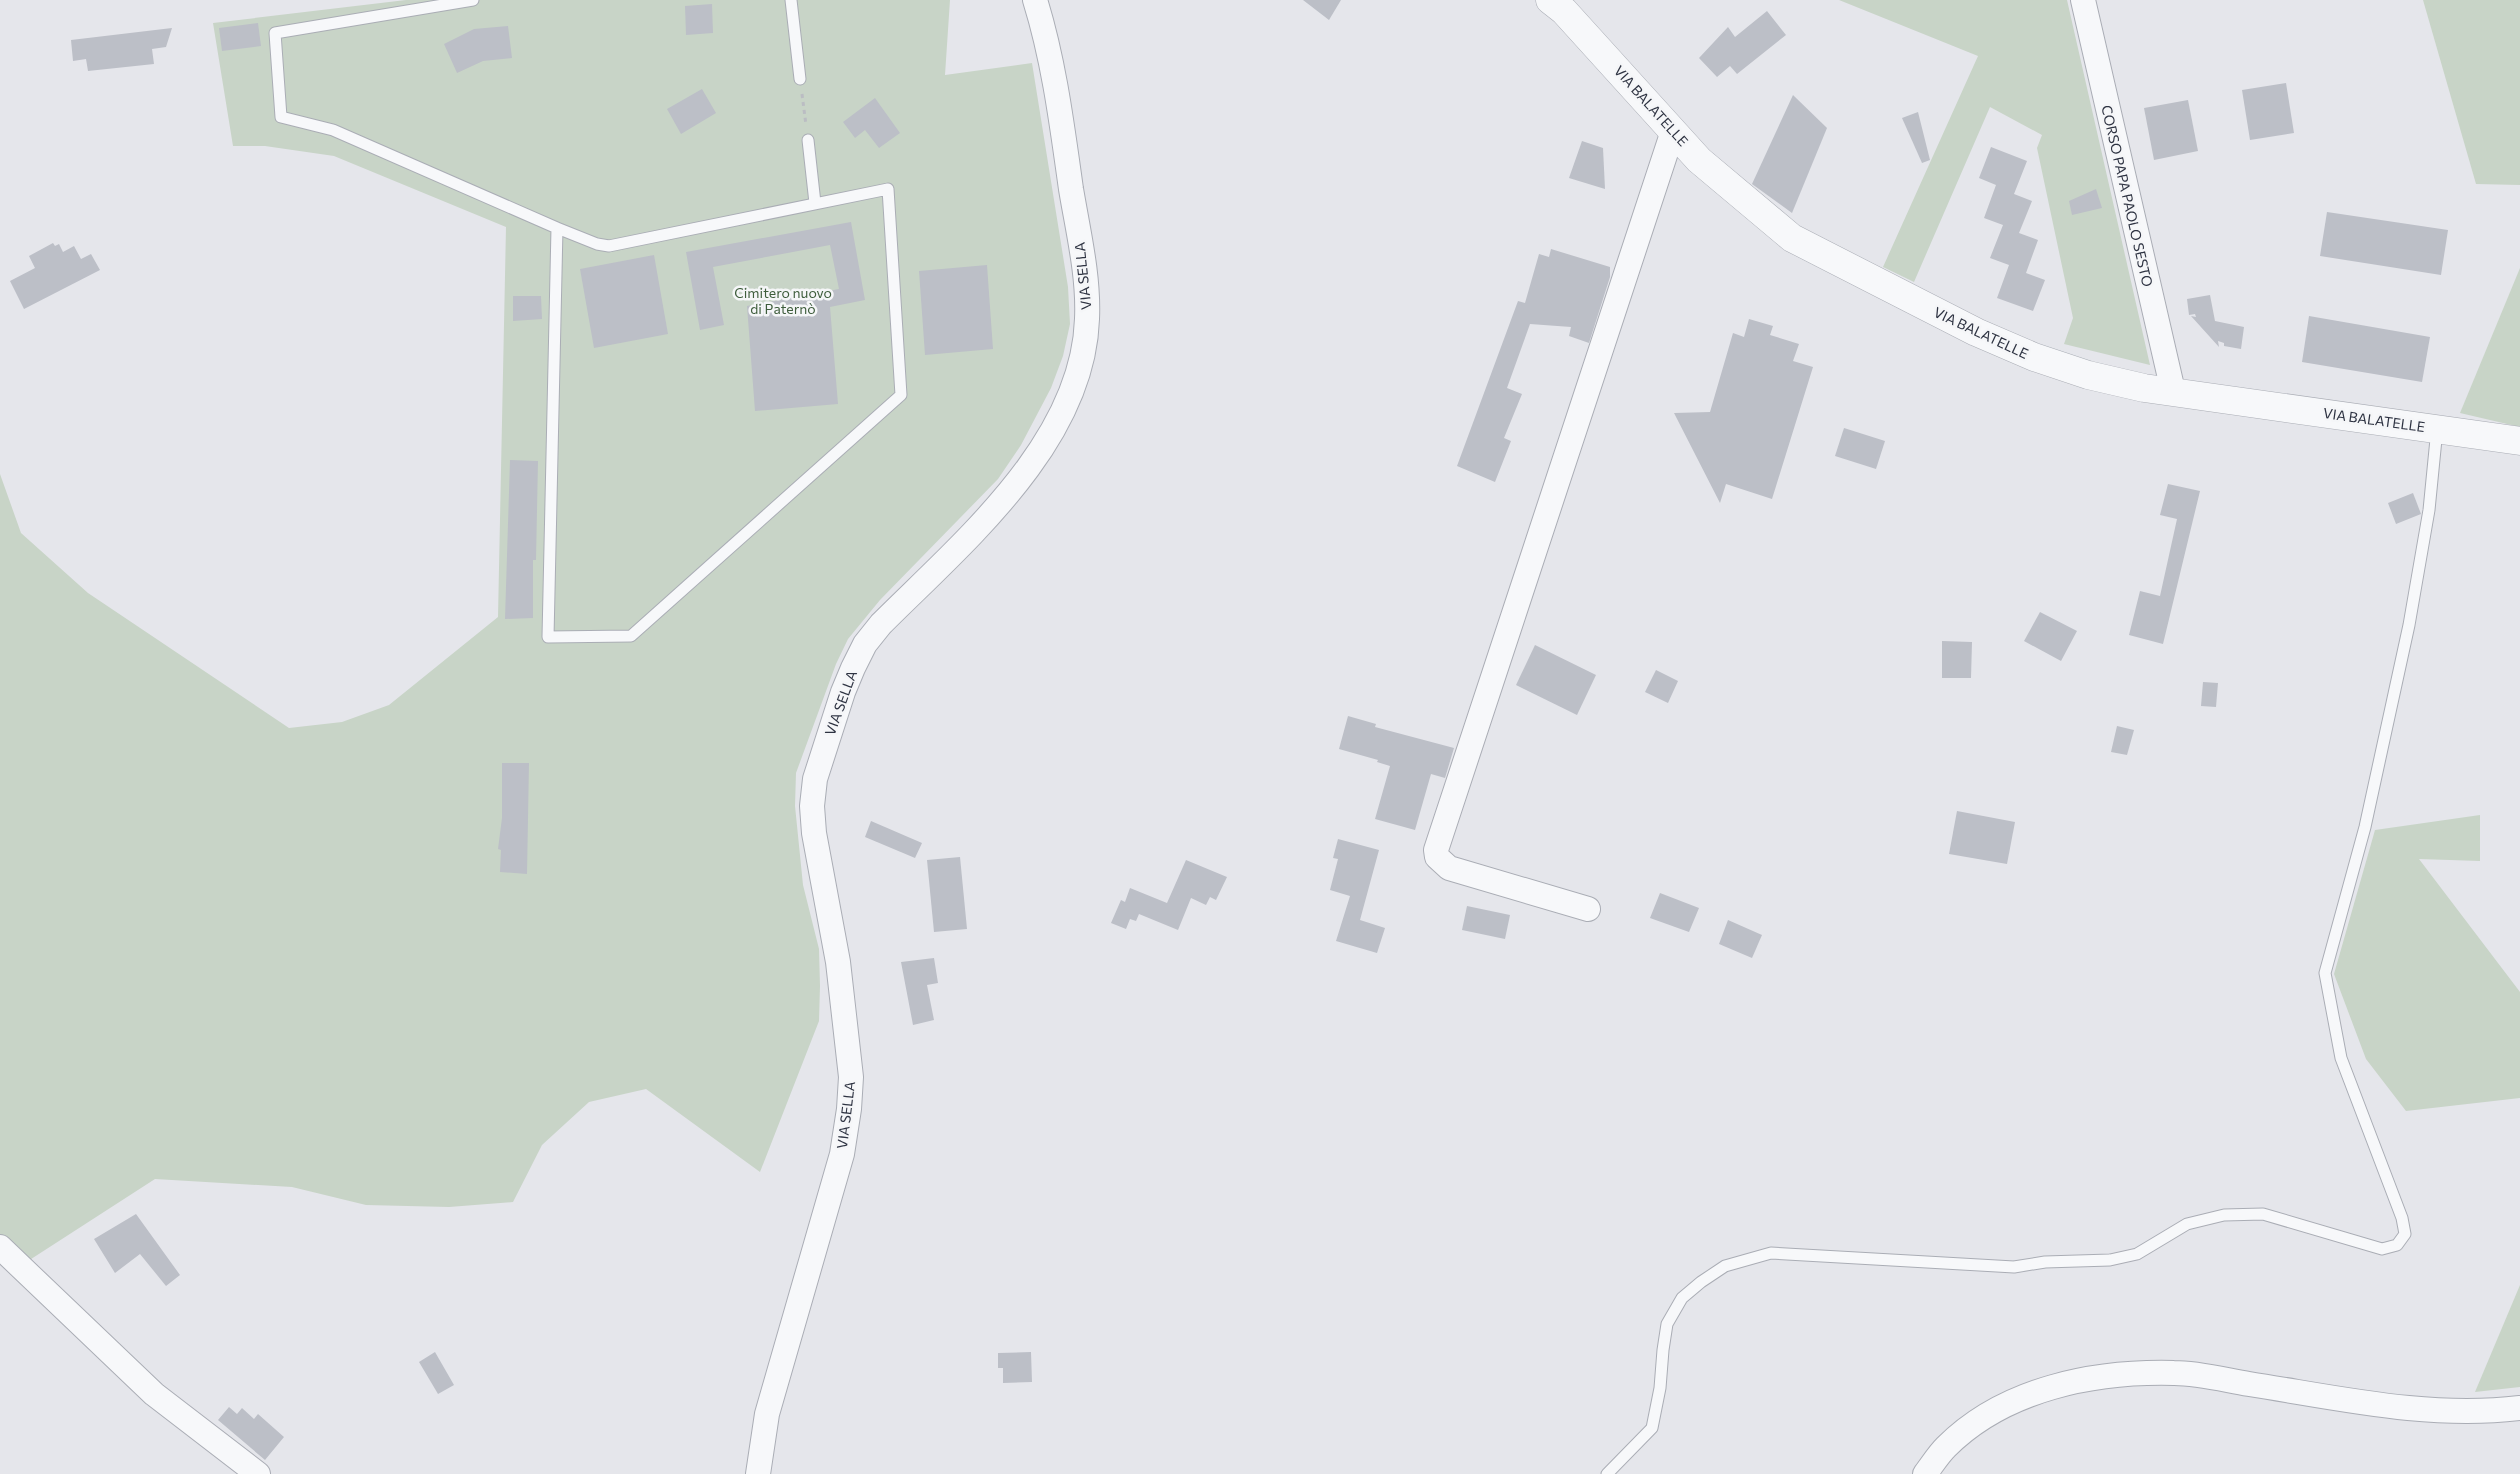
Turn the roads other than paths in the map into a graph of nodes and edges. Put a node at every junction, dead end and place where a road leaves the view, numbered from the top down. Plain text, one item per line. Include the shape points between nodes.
1 (473, 0) edge
2 (791, 0) edge
3 (1035, 0) edge
4 (1550, 0) edge
5 (2083, 0) edge
6 (800, 78) road end
7 (1673, 131) junction
8 (808, 140) road end
9 (815, 203) junction
10 (556, 228) junction
11 (2173, 391) junction
12 (2438, 429) junction
13 (2520, 441) edge
14 (1588, 909) dead end
15 (0, 1247) edge
16 (2520, 1408) edge
17 (258, 1474) edge
18 (758, 1474) edge
19 (1607, 1474) edge
20 (1925, 1474) edge

1 - 10 lane via 275,34 281,116 333,130
2 - 6 lane
3 - 18 street, VIA SELLA via 1050,54 1087,294 1085,345 1071,393 1021,480 865,644 842,692 822,753 812,806 814,833 838,962 851,1077 849,1109 842,1154 767,1414
4 - 7 street, VIA BALATELLE via 1564,11
5 - 11 street, CORSO PAPA PAOLO SESTO
7 - 11 street, VIA BALATELLE via 1699,160 1792,238 1976,332 2034,357 2144,388
7 - 14 street via 1436,850 1437,858 1450,868
8 - 9 lane
9 - 10 lane via 609,246
9 - 10 lane via 888,189 901,395 631,636 548,637
11 - 12 street, VIA BALATELLE
12 - 13 street, VIA BALATELLE
12 - 19 lane via 2429,510 2409,625 2365,827 2325,973 2341,1058 2402,1218 2405,1234 2397,1245 2382,1249 2263,1214 2224,1215 2187,1224 2138,1254 2110,1260 2045,1262 2014,1267 1771,1254 1725,1266 1682,1298 1668,1324 1652,1428
15 - 17 street via 154,1394
16 - 20 street via 2488,1412 2420,1410 2175,1373 2071,1381 2029,1394 1987,1416 1946,1447

